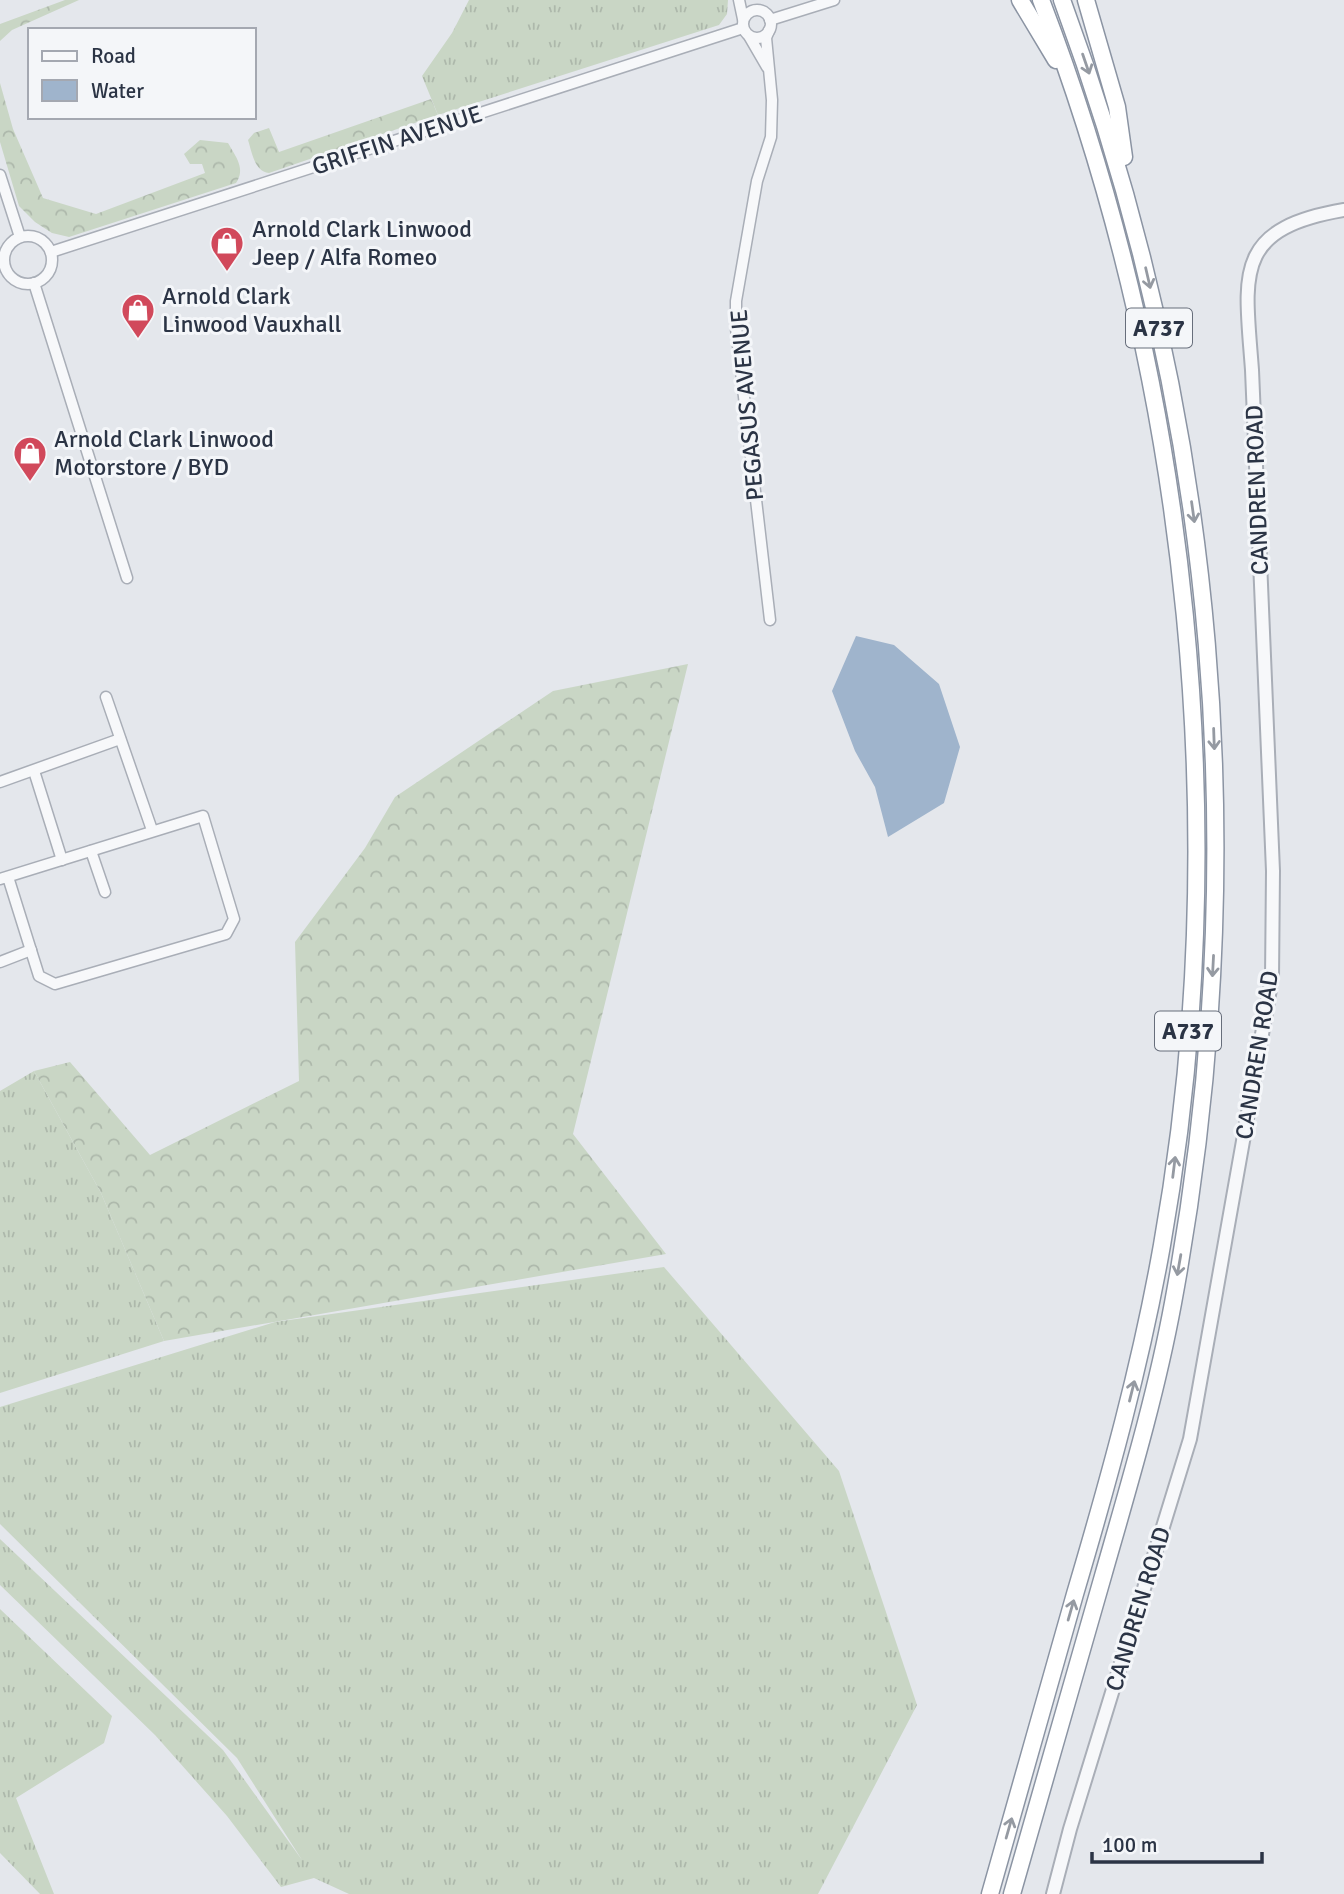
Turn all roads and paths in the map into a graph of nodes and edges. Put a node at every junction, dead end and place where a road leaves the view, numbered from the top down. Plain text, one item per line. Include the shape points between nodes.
1 (739, 0) edge
2 (748, 0) edge
3 (834, 0) edge
4 (1020, 0) edge
5 (1041, 0) edge
6 (1062, 0) edge
7 (1086, 0) edge
8 (762, 11) junction
9 (770, 25) junction
10 (745, 28) junction
11 (768, 68) junction
12 (1072, 86) junction
13 (0, 175) edge
14 (1344, 209) edge
15 (1131, 212) junction
16 (20, 237) junction
17 (51, 252) junction
18 (3, 269) edge
19 (34, 283) junction
20 (127, 578) dead end
21 (770, 620) dead end
22 (106, 697) dead end
23 (120, 739) junction
24 (34, 771) junction
25 (0, 782) edge
26 (152, 830) junction
27 (92, 851) junction
28 (62, 860) junction
29 (4, 878) edge
30 (105, 892) dead end
31 (31, 950) junction
32 (0, 962) edge
33 (990, 1894) edge
34 (1012, 1894) edge
35 (1053, 1894) edge

1 - 10 street
2 - 8 street
3 - 9 street
4 - 12 highway
5 - 12 highway, A737
6 -> 15 highway, A737
7 - 15 highway via 1117,107
8 - 9 street
8 - 10 street via 753,10
9 - 10 street via 758,38
9 - 11 street, PEGASUS AVENUE
10 - 11 street
10 - 17 street, GRIFFIN AVENUE
11 - 21 street, PEGASUS AVENUE via 771,137 757,181 736,301 736,328
33 -> 12 highway, A737 via 1138,1366 1172,1181 1192,957 1194,746 1174,527 1140,332
13 - 16 street
14 - 35 street, CANDREN ROAD via 1279,229 1255,256 1248,279 1273,871 1272,978 1190,1439
15 -> 34 highway, A737 via 1183,445 1208,637 1216,788 1210,1014 1197,1154 1159,1370
16 - 17 street via 41,239
16 - 18 street via 8,247
17 - 19 street via 50,270
18 - 19 street via 19,281
19 - 20 street
22 - 23 street
23 - 24 street
23 - 26 street
24 - 25 street
24 - 28 street
26 - 27 street
26 - 31 street via 204,816 234,919 226,934 55,984 39,976
27 - 28 street
27 - 30 street
28 - 29 street
29 - 31 street
31 - 32 street

